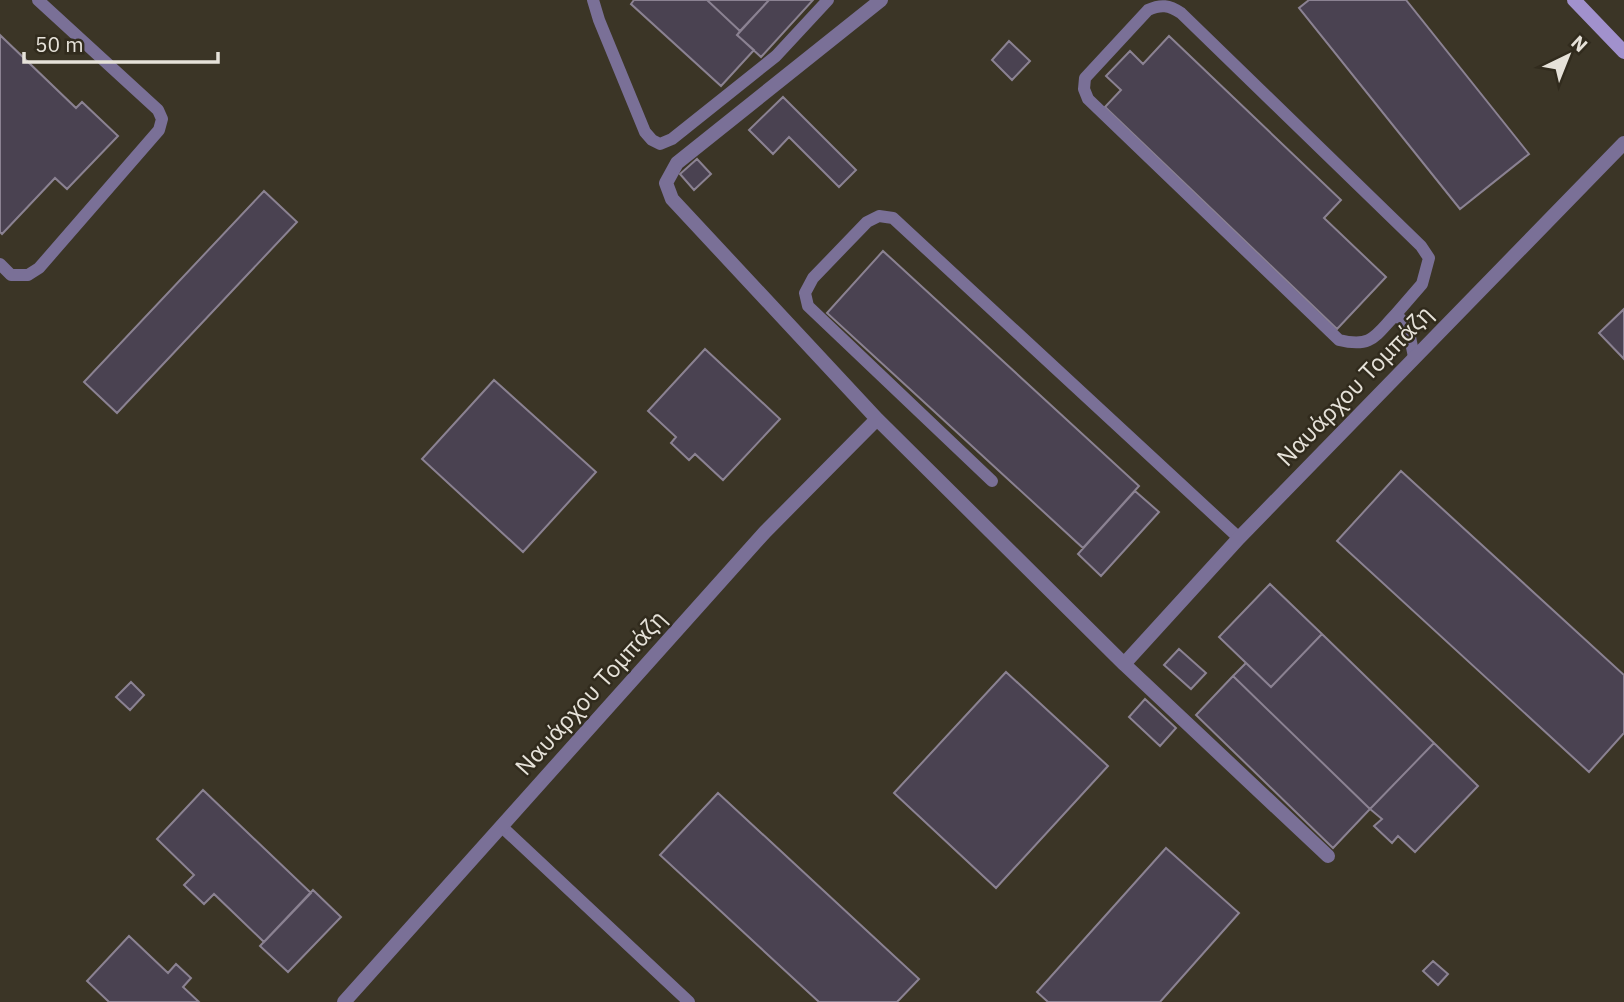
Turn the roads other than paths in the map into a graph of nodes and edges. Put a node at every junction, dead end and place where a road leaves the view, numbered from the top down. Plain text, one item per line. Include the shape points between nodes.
1 (38, 0) edge
2 (593, 0) edge
3 (828, 0) edge
4 (881, 0) edge
5 (1574, 0) edge
6 (1624, 51) edge
7 (1624, 143) edge
8 (0, 264) edge
9 (1396, 314) junction
10 (1414, 357) junction
11 (877, 419) junction
12 (992, 481) dead end
13 (1239, 538) junction
14 (1124, 664) junction
15 (501, 826) junction
16 (1328, 856) dead end
17 (344, 1002) edge
18 (689, 1002) edge

1 - 8 lane via 158,110 162,119 159,130 39,268 28,275 11,275
2 - 3 lane via 645,132 660,144 776,57
4 - 11 street via 677,163 666,183 673,199
5 - 6 street
7 - 10 street, Ναυάρχου Τομπάζη
9 - 9 lane via 1373,338 1351,343 1339,340 1088,99 1085,78 1148,10 1171,6 1181,13 1421,246 1429,258 1422,284
9 - 10 lane via 1408,327
10 - 13 street, Ναυάρχου Τομπάζη
11 - 14 street
11 - 15 street, Ναυάρχου Τομπάζη via 765,532
12 - 13 lane via 808,306 806,293 813,278 867,222 879,216 893,218
13 - 14 street, Ναυάρχου Τομπάζη
14 - 16 street
15 - 17 street, Ναυάρχου Τομπάζη
15 - 18 lane

